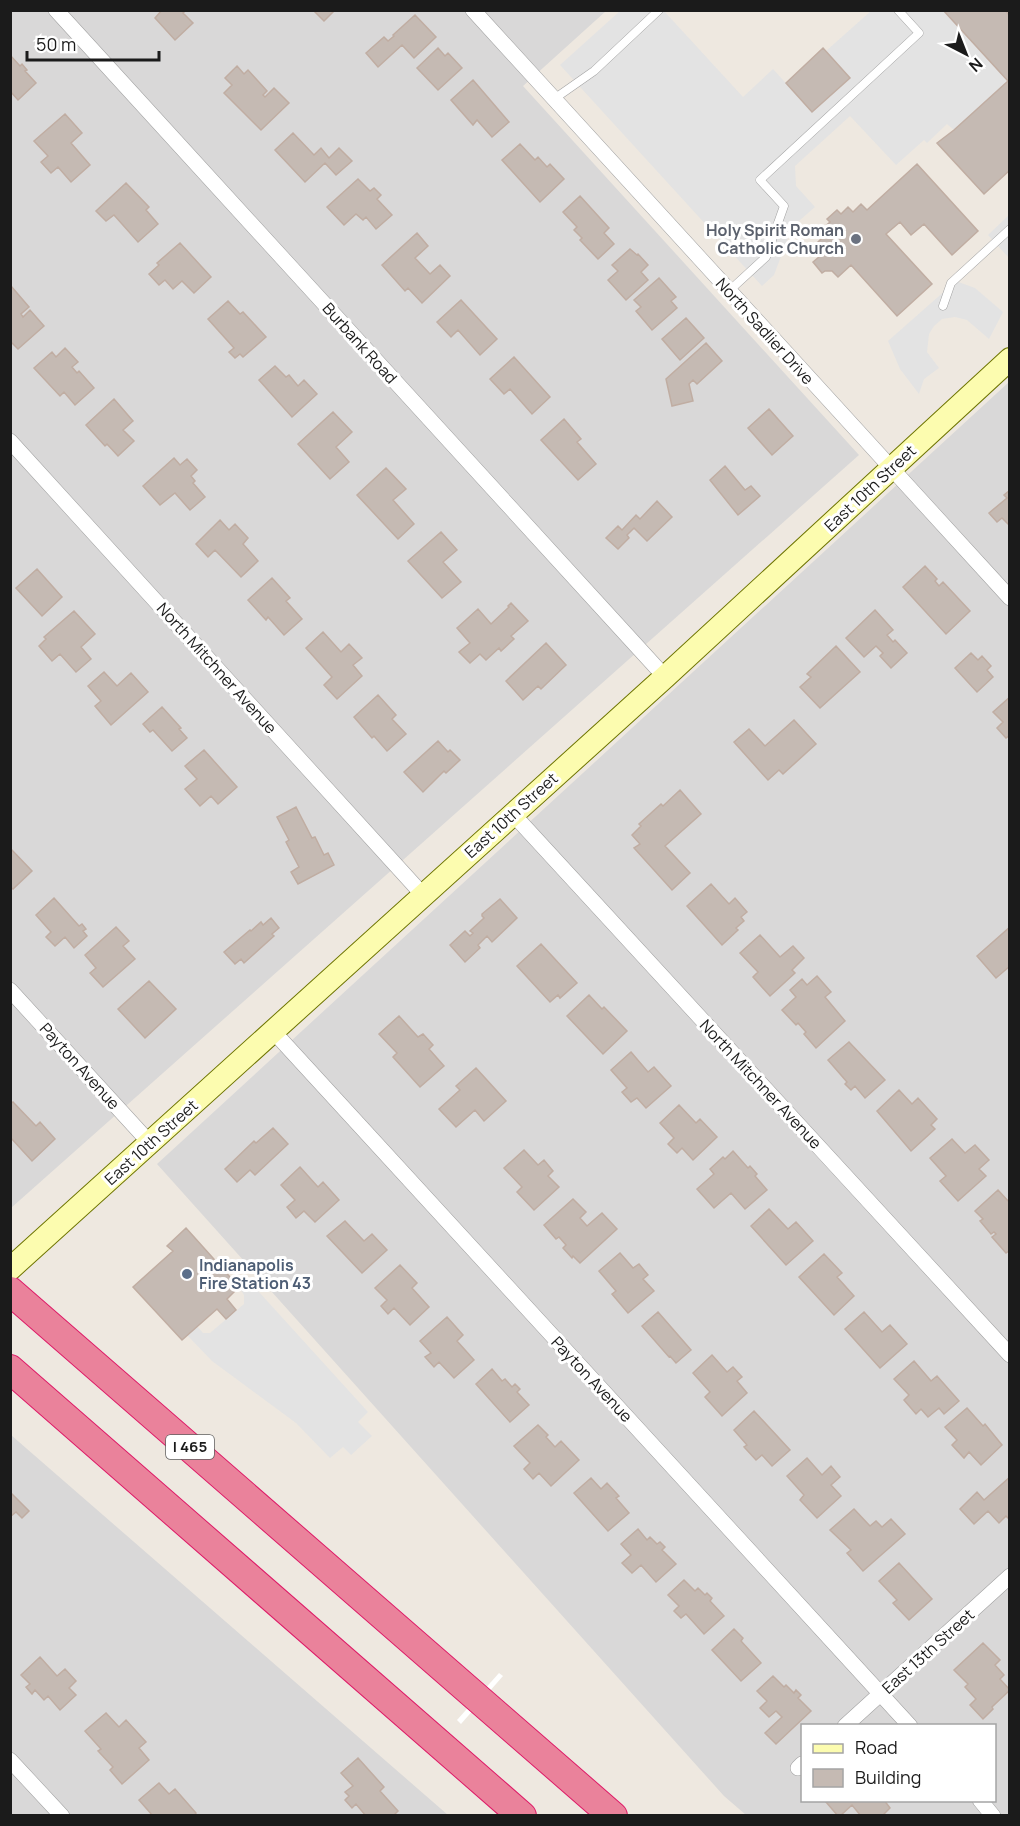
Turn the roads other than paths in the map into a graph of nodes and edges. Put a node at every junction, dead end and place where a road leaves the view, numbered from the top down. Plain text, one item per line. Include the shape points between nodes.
1 (56, 10) edge
2 (473, 10) edge
3 (659, 10) edge
4 (898, 10) edge
5 (554, 99) junction
6 (1010, 229) edge
7 (1002, 236) junction
8 (1010, 244) edge
9 (729, 291) junction
10 (943, 306) dead end
11 (1010, 359) edge
12 (10, 441) edge
13 (891, 469) junction
14 (1010, 598) edge
15 (664, 676) junction
16 (513, 814) junction
17 (424, 896) junction
18 (10, 990) edge
19 (273, 1031) junction
20 (149, 1142) junction
21 (10, 1269) edge
22 (10, 1291) edge
23 (1010, 1355) edge
24 (10, 1369) edge
25 (1010, 1576) edge
26 (881, 1694) junction
27 (846, 1724) edge
28 (909, 1724) edge
29 (10, 1760) edge
30 (982, 1802) edge
31 (62, 1815) edge
32 (522, 1815) edge
33 (613, 1815) edge
34 (993, 1815) edge

1 - 15 street, Burbank Road
2 - 5 street, North Sadlier Drive
3 - 5 lane via 594,71
4 - 9 lane via 920,33 760,180 784,206 766,257
5 - 9 street, North Sadlier Drive
6 - 7 lane
7 - 8 lane
7 - 10 lane via 951,283
9 - 13 street, North Sadlier Drive
11 - 13 main road, East 10th Street
12 - 17 street, North Mitchner Avenue
13 - 14 street, North Sadlier Drive
13 - 15 main road, East 10th Street
15 - 16 main road, East 10th Street
16 - 17 main road, East 10th Street
16 - 23 street, North Mitchner Avenue
17 - 19 main road, East 10th Street
18 - 20 street, Payton Avenue
19 - 20 main road, East 10th Street
19 - 26 street, Payton Avenue
20 - 21 main road, East 10th Street
22 - 33 highway, I 465
24 - 32 highway
25 - 26 street, East 13th Street
26 - 27 street, East 13th Street
26 - 28 street, Payton Avenue
29 - 31 street
30 - 34 street

